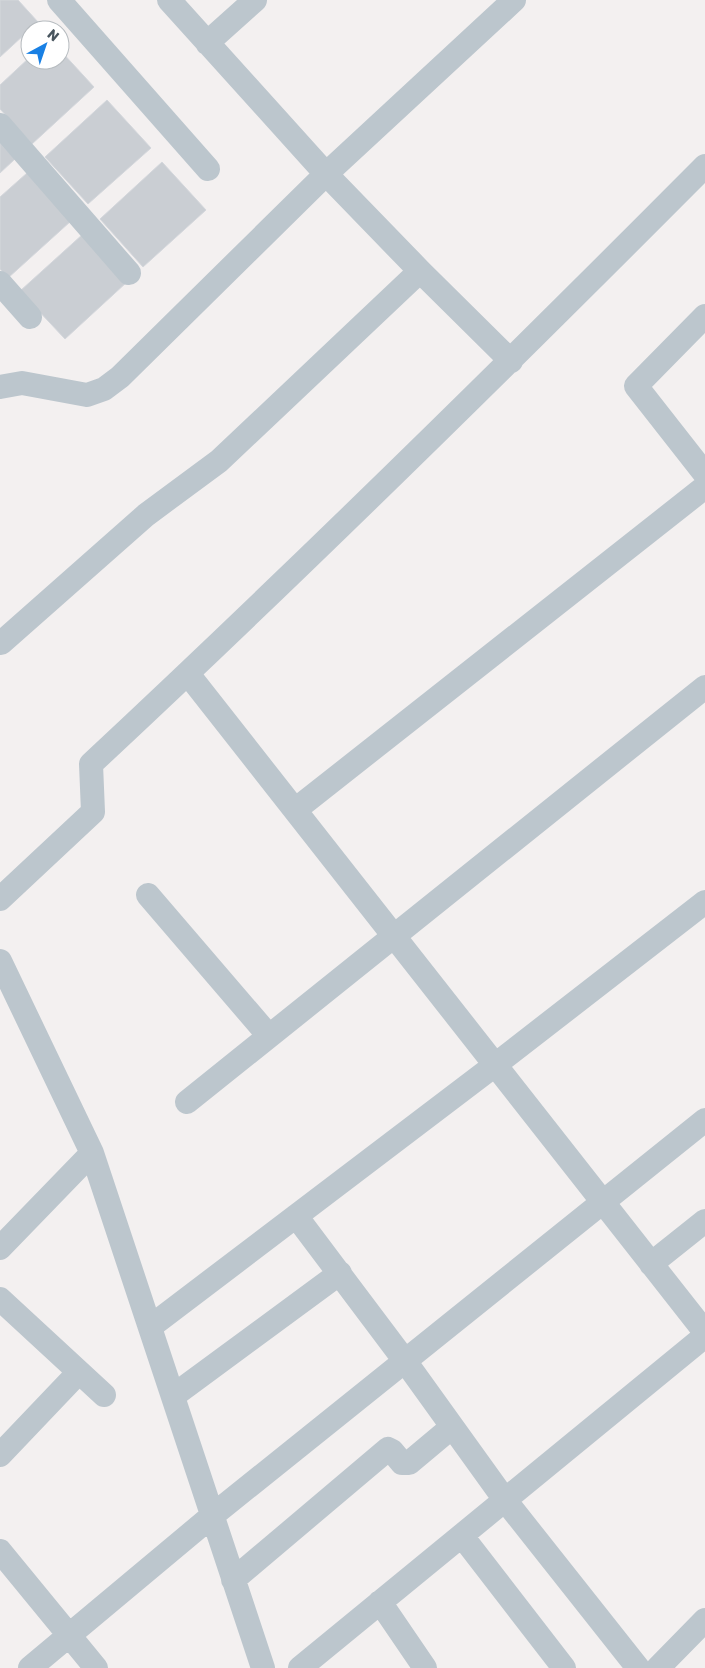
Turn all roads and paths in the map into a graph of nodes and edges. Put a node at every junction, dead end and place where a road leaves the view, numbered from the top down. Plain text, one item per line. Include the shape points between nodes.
1 (59, 0) edge
2 (169, 0) edge
3 (255, 0) edge
4 (514, 0) edge
5 (207, 43) junction
6 (0, 125) edge
7 (705, 166) edge
8 (208, 168) dead end
9 (326, 174) junction
10 (420, 271) junction
11 (129, 272) dead end
12 (0, 283) edge
13 (705, 316) edge
14 (30, 317) dead end
15 (512, 361) junction
16 (0, 387) edge
17 (705, 474) edge
18 (705, 487) edge
19 (1, 643) edge
20 (188, 674) junction
21 (705, 687) edge
22 (295, 810) junction
23 (148, 895) dead end
24 (0, 899) edge
25 (705, 902) edge
26 (393, 936) junction
27 (0, 961) edge
28 (268, 1036) junction
29 (495, 1065) junction
30 (187, 1102) dead end
31 (705, 1120) edge
32 (92, 1152) junction
33 (603, 1203) junction
34 (296, 1216) junction
35 (705, 1221) edge
36 (0, 1248) edge
37 (651, 1264) junction
38 (340, 1273) junction
39 (0, 1299) edge
40 (150, 1327) junction
41 (705, 1334) edge
42 (405, 1361) junction
43 (79, 1372) junction
44 (104, 1395) dead end
45 (172, 1396) junction
46 (452, 1427) junction
47 (0, 1455) edge
48 (505, 1500) junction
49 (212, 1515) junction
50 (462, 1536) junction
51 (0, 1551) edge
52 (233, 1580) junction
53 (380, 1602) junction
54 (705, 1620) edge
55 (69, 1636) junction
56 (30, 1668) edge
57 (96, 1668) edge
58 (263, 1668) edge
59 (300, 1668) edge
60 (425, 1668) edge
61 (564, 1668) edge
62 (638, 1668) edge
63 (658, 1668) edge

1 - 8 street
2 - 5 street
3 - 5 street
4 - 9 street
5 - 9 street
6 - 11 street
7 - 15 street
9 - 10 street
9 - 16 street via 120,377 104,389 87,395 22,383
10 - 15 street
10 - 19 street via 219,461 146,515
12 - 14 street
13 - 17 street via 636,386
15 - 20 street
18 - 22 street
20 - 22 street
20 - 24 street via 91,764 93,812
21 - 26 street
22 - 26 street
23 - 28 street
25 - 29 street
26 - 28 street
26 - 29 street
27 - 32 street
28 - 30 street
29 - 33 street
29 - 34 street
31 - 33 street
32 - 36 street
32 - 40 street
33 - 37 street
33 - 42 street
34 - 38 street
34 - 40 street
35 - 37 street
37 - 41 street
38 - 42 street
38 - 45 street
39 - 43 street
40 - 45 street
41 - 48 street
42 - 46 street
42 - 49 street
43 - 44 street
43 - 47 street
45 - 49 street
46 - 48 street
46 - 52 street via 409,1463 402,1462 388,1449
48 - 50 street
48 - 62 street
49 - 52 street
49 - 55 street
50 - 53 street
50 - 61 street
51 - 55 street
52 - 58 street
53 - 59 street
53 - 60 street
54 - 63 street
55 - 56 street
55 - 57 street

